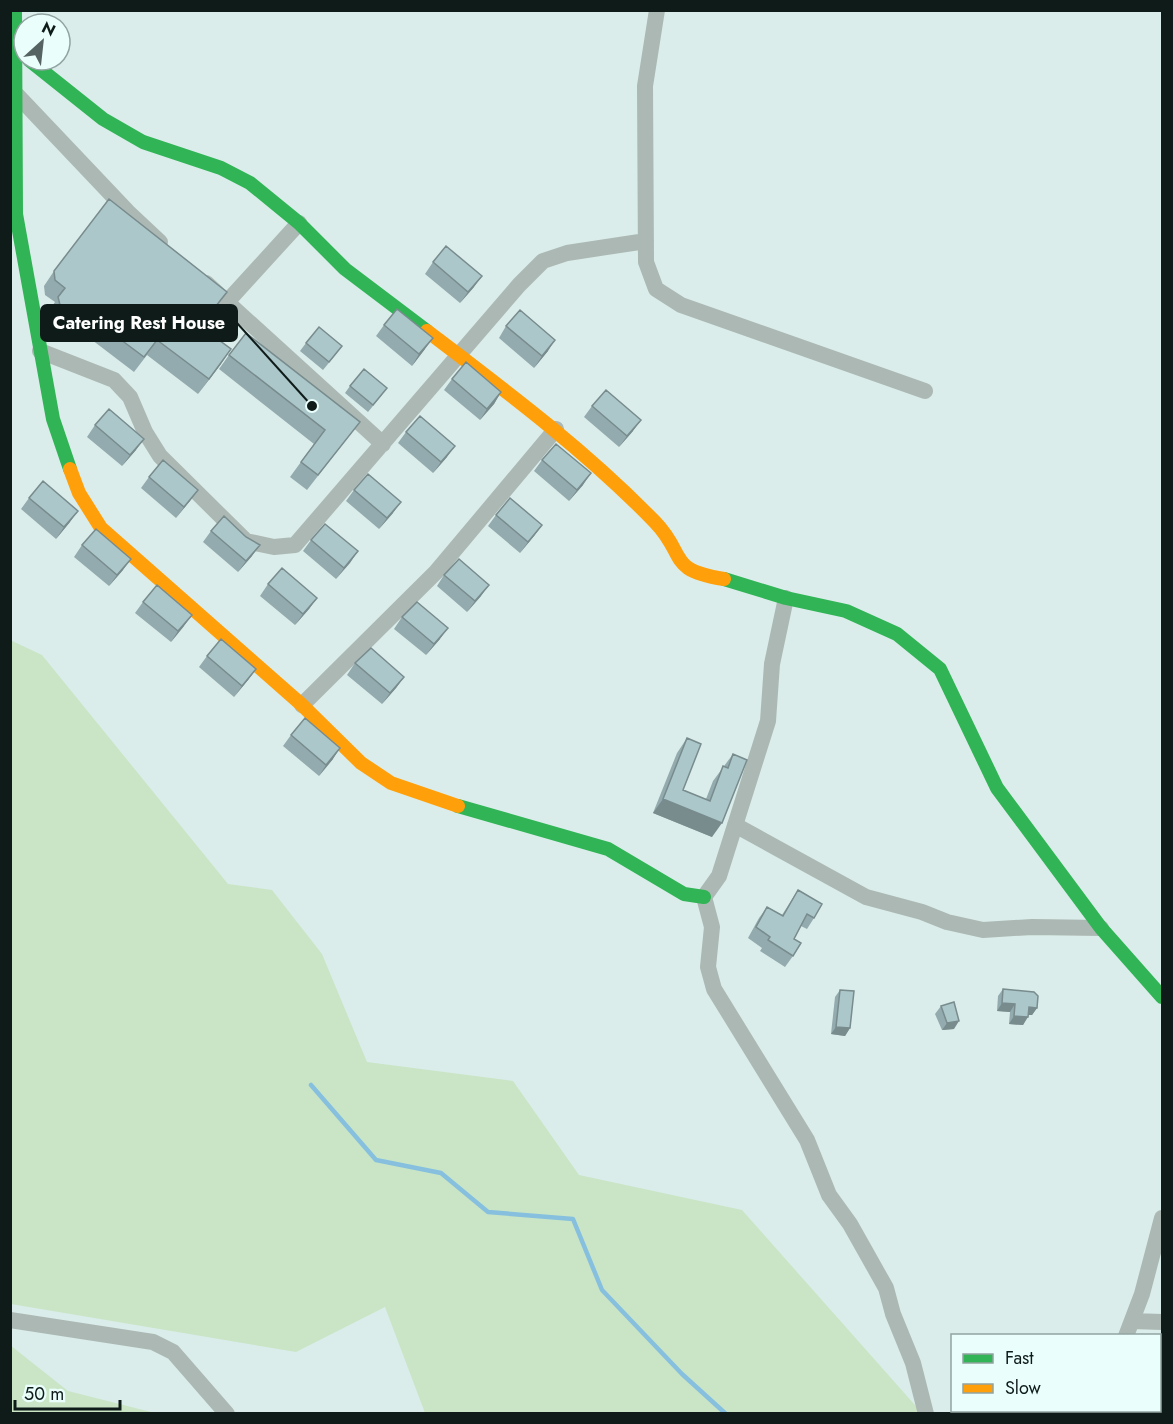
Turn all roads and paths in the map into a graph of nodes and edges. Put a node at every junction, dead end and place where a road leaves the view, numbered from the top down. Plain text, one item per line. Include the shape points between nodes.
1 (657, 10) edge
2 (19, 72) edge
3 (42, 72) edge
4 (17, 95) junction
5 (299, 223) junction
6 (646, 241) junction
7 (177, 257) edge
8 (194, 272) edge
9 (227, 302) junction
10 (40, 351) junction
11 (460, 355) junction
12 (925, 391) dead end
13 (556, 429) junction
14 (383, 444) junction
15 (786, 598) junction
16 (302, 705) junction
17 (735, 825) junction
18 (704, 897) junction
19 (1101, 928) junction
20 (1162, 997) edge
21 (1162, 1218) edge
22 (10, 1320) edge
23 (1162, 1322) edge
24 (1129, 1328) edge
25 (227, 1413) edge
26 (926, 1413) edge

1 - 6 street via 645,86
2 - 4 street
3 - 5 street via 103,119 143,142 221,168 250,183
4 - 7 street via 128,212
4 - 10 street via 16,214
5 - 9 street
5 - 11 street via 345,269
6 - 11 street via 567,253 543,261
6 - 12 street via 646,262 656,288 681,305
8 - 9 street
9 - 14 street
10 - 14 street via 114,380 130,397 160,456 246,541 274,547 295,545
10 - 16 street via 53,420 79,494 101,528
11 - 13 street
11 - 14 street
13 - 15 street via 657,524 682,567
13 - 16 street via 436,572
15 - 17 street via 772,664 768,721
15 - 19 street via 846,611 897,634 940,669 997,788
16 - 18 street via 361,763 391,783 608,849 684,894
17 - 18 street via 719,876
17 - 19 street via 866,897 947,922 983,930
18 - 26 street via 712,927 708,967 714,989 807,1140 829,1195 886,1288
19 - 20 street
21 - 24 street
22 - 25 street via 153,1342 173,1352
23 - 24 street

